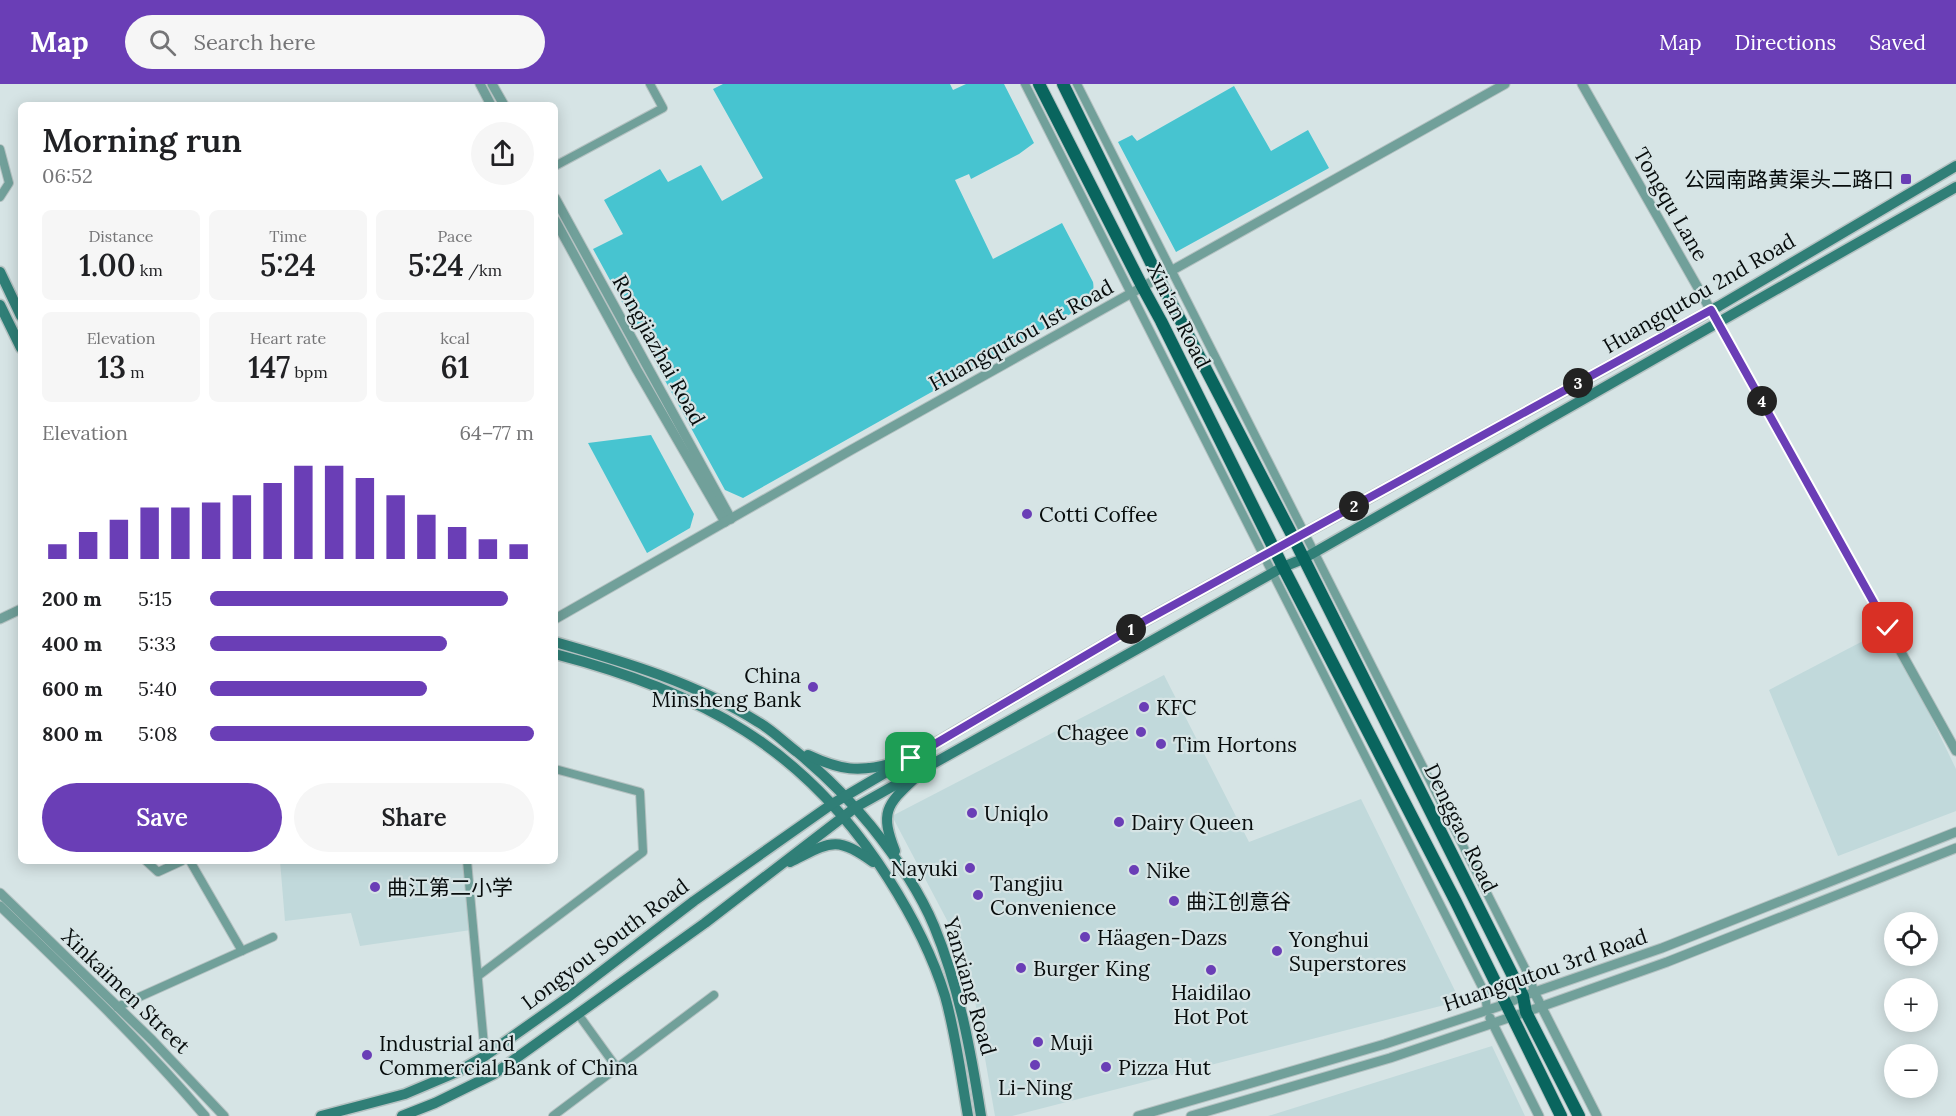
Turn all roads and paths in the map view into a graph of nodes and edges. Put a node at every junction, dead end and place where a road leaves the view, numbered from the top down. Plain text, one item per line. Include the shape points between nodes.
1 (480, 84) edge
2 (492, 84) edge
3 (650, 84) edge
4 (1025, 84) edge
5 (1039, 84) edge
6 (1063, 84) edge
7 (1077, 84) edge
8 (1505, 84) edge
9 (1582, 84) edge
10 (489, 102) edge
11 (502, 102) edge
12 (0, 149) edge
13 (558, 164) edge
14 (1956, 166) edge
15 (1956, 187) edge
16 (0, 197) edge
17 (558, 204) edge
18 (558, 225) edge
19 (1172, 271) junction
20 (0, 272) edge
21 (1159, 279) junction
22 (1137, 292) junction
23 (0, 305) edge
24 (18, 310) edge
25 (1711, 310) junction
26 (1718, 323) junction
27 (18, 342) edge
28 (728, 520) junction
29 (1299, 536) junction
30 (1269, 552) junction
31 (1315, 552) junction
32 (1303, 559) junction
33 (1278, 570) junction
34 (18, 610) edge
35 (558, 617) edge
36 (0, 619) edge
37 (558, 643) edge
38 (558, 655) edge
39 (790, 746) junction
40 (1956, 751) edge
41 (911, 758) junction
42 (924, 768) junction
43 (558, 770) edge
44 (846, 796) junction
45 (832, 804) junction
46 (856, 807) junction
47 (843, 816) junction
48 (1956, 832) edge
49 (1956, 848) edge
50 (149, 864) edge
51 (175, 864) edge
52 (192, 864) edge
53 (467, 864) edge
54 (779, 867) junction
55 (882, 868) junction
56 (902, 868) junction
57 (0, 893) edge
58 (0, 906) edge
59 (273, 937) dead end
60 (242, 951) junction
61 (478, 976) junction
62 (1528, 994) junction
63 (714, 995) dead end
64 (1506, 1005) junction
65 (117, 1007) junction
66 (1541, 1007) junction
67 (1487, 1010) junction
68 (1526, 1012) junction
69 (578, 1014) junction
70 (1512, 1017) junction
71 (1493, 1023) junction
72 (485, 1056) junction
73 (617, 1068) junction
74 (205, 1116) edge
75 (224, 1116) edge
76 (321, 1116) edge
77 (402, 1116) edge
78 (553, 1116) edge
79 (968, 1116) edge
80 (981, 1116) edge
81 (1138, 1116) edge
82 (1191, 1116) edge
83 (1539, 1116) edge
84 (1561, 1116) edge
85 (1580, 1116) edge
86 (1597, 1116) edge

1 - 10 street
2 - 11 street
3 - 13 street via 663,108
4 - 22 street
5 - 22 main road, Xin'an Road
6 - 21 main road, Xin'an Road
7 - 19 street
8 - 19 street, Huangqutou 1st Road
9 - 25 street, Tongqu Lane
12 - 16 street via 9,183
14 - 25 main road, Huangqutou 2nd Road
15 - 26 main road, Huangqutou 2nd Road
17 - 28 street, Rongjiazhai Road
18 - 28 street, Rongjiazhai Road via 637,370
19 - 21 street, Huangqutou 1st Road
19 - 29 street
20 - 24 main road
21 - 22 street, Huangqutou 1st Road
21 - 29 main road, Xin'an Road
22 - 28 street, Huangqutou 1st Road
22 - 30 main road, Xin'an Road via 1161,321
23 - 27 main road
25 - 26 street, Tongqu Lane
25 - 29 main road, Huangqutou 2nd Road
26 - 31 main road, Huangqutou 2nd Road
26 - 40 street, Tongqu Lane
28 - 35 street, Huangqutou 1st Road
29 - 30 main road, Huangqutou 2nd Road
29 - 31 street
29 - 32 main road, Xin'an Road
30 - 33 main road, Xin'an Road
30 - 41 main road, Huangqutou 2nd Road
31 - 32 main road, Huangqutou 2nd Road
31 - 62 street via 1531,980
32 - 33 main road, Huangqutou 2nd Road
32 - 62 main road, Denggao Road
33 - 42 main road, Huangqutou 2nd Road
33 - 64 main road, Denggao Road via 1456,902
33 - 67 street via 1485,993
34 - 36 street
37 - 39 main road, Yanxiang Road via 687,685 757,721
38 - 45 main road, Yanxiang Road via 644,682 719,715 777,753
39 - 41 main road via 843,769 872,769
39 - 44 main road, Yanxiang Road
41 - 44 main road, Huangqutou 2nd Road
42 - 46 main road, Huangqutou 2nd Road
42 - 56 main road via 889,808 887,830
43 - 61 street via 640,792 643,852
44 - 45 main road, Huangqutou 2nd Road
44 - 46 main road, Yanxiang Road
45 - 47 main road, Yanxiang Road
45 - 72 main road, Longyou South Road
46 - 47 main road, Longyou South Road
46 - 56 main road, Yanxiang Road
47 - 54 main road, Longyou South Road
47 - 55 main road, Yanxiang Road
48 - 62 street, Huangqutou 3rd Road via 1662,948
49 - 66 street, Huangqutou 3rd Road via 1667,962
50 - 51 street via 158,872
52 - 60 street
53 - 61 street
54 - 55 main road via 835,843 854,848
54 - 69 main road, Longyou South Road
55 - 79 main road, Yanxiang Road via 918,930 940,980
56 - 80 main road, Yanxiang Road via 935,928 956,992
57 - 65 street, Xinkaimen Street
58 - 74 street, Xinkaimen Street via 102,1005
59 - 60 street
60 - 65 street
61 - 72 street
62 - 64 street, Huangqutou 3rd Road
62 - 66 street
62 - 68 main road, Denggao Road
63 - 73 street
64 - 67 street, Huangqutou 3rd Road
64 - 70 main road, Denggao Road
65 - 75 street, Xinkaimen Street
66 - 68 street, Huangqutou 3rd Road
66 - 86 street
67 - 71 street
67 - 81 street, Huangqutou 3rd Road
68 - 70 street, Huangqutou 3rd Road
68 - 85 main road, Denggao Road
69 - 73 street
69 - 77 main road, Longyou South Road via 494,1074
70 - 71 street, Huangqutou 3rd Road
70 - 84 main road, Denggao Road
71 - 82 street, Huangqutou 3rd Road via 1390,1058
71 - 83 street
72 - 76 main road, Longyou South Road via 405,1094
73 - 78 street

